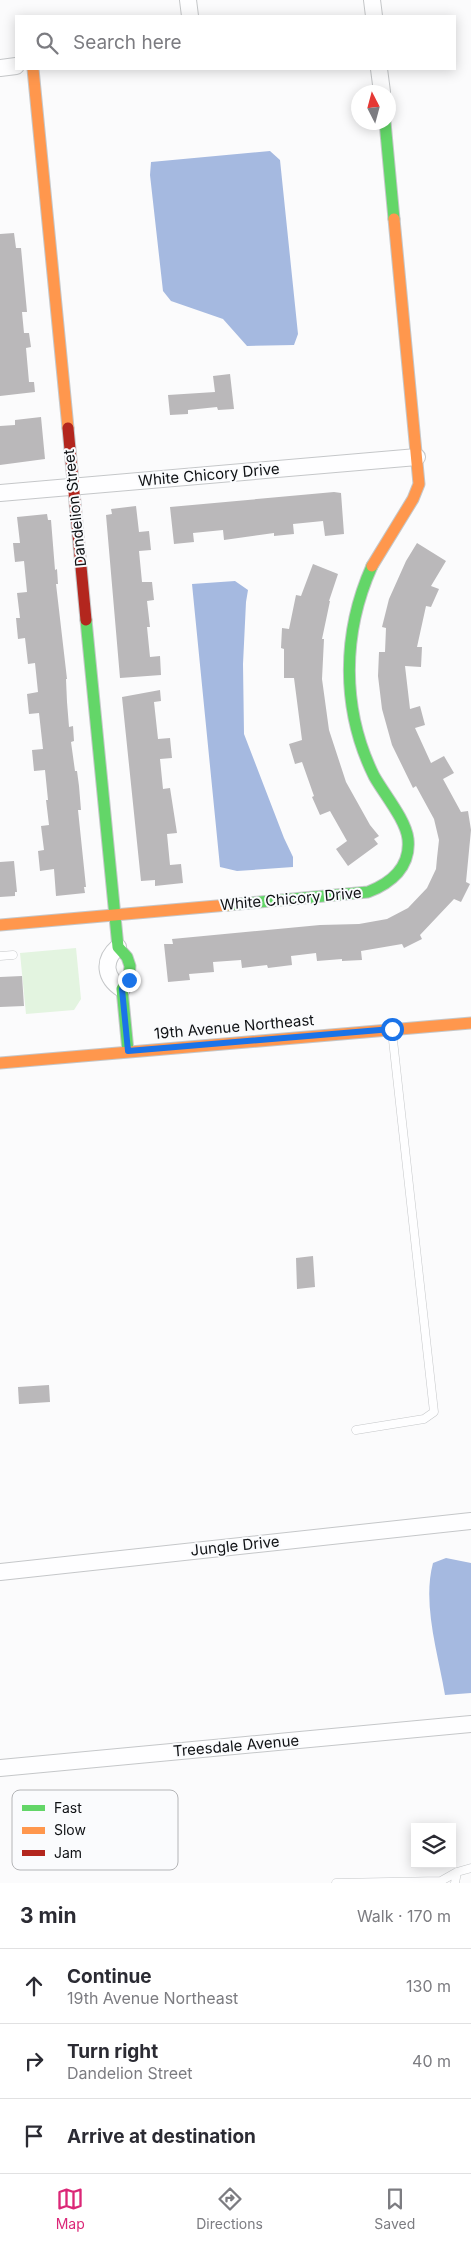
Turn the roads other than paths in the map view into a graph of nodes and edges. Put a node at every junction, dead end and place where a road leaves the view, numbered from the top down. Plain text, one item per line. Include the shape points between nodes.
1 (188, 0) edge
2 (372, 0) edge
3 (190, 15) edge
4 (374, 15) edge
5 (15, 66) edge
6 (0, 68) edge
7 (32, 70) edge
8 (379, 70) edge
9 (381, 85) edge
10 (385, 130) edge
11 (417, 457) junction
12 (73, 487) junction
13 (0, 493) edge
14 (115, 915) junction
15 (0, 926) edge
16 (118, 947) junction
17 (13, 955) dead end
18 (0, 956) edge
19 (122, 989) junction
20 (471, 1023) edge
21 (392, 1029) junction
22 (128, 1051) junction
23 (0, 1063) edge
24 (356, 1430) dead end
25 (471, 1521) edge
26 (0, 1572) edge
27 (471, 1724) edge
28 (0, 1768) edge
29 (471, 1868) edge
30 (457, 1872) junction
31 (336, 1883) edge
32 (455, 1883) edge

1 - 3 street
2 - 4 street
5 - 6 street
7 - 12 street, Dandelion Street
8 - 9 street
10 - 11 street, White Chicory Drive
11 - 12 street, White Chicory Drive
11 - 14 street, White Chicory Drive via 419,484 416,495 380,550 361,592 351,632 349,664 350,696 368,763 404,824 407,856 401,871 393,880 368,892
12 - 13 street, White Chicory Drive
12 - 14 street, Dandelion Street
14 - 15 street, White Chicory Drive
14 - 16 street, Dandelion Street
16 - 19 street, Dandelion Street via 131,962 131,972
16 - 19 street via 108,962 108,973 113,983
17 - 18 lane
19 - 22 street, Dandelion Street
20 - 21 street, 19th Avenue Northeast
21 - 22 street, 19th Avenue Northeast
21 - 24 lane via 434,1412 424,1419
22 - 23 street, 19th Avenue Northeast
25 - 26 street, Jungle Drive
27 - 28 street, Treesdale Avenue
29 - 30 lane
30 - 31 lane via 441,1881
30 - 32 lane

